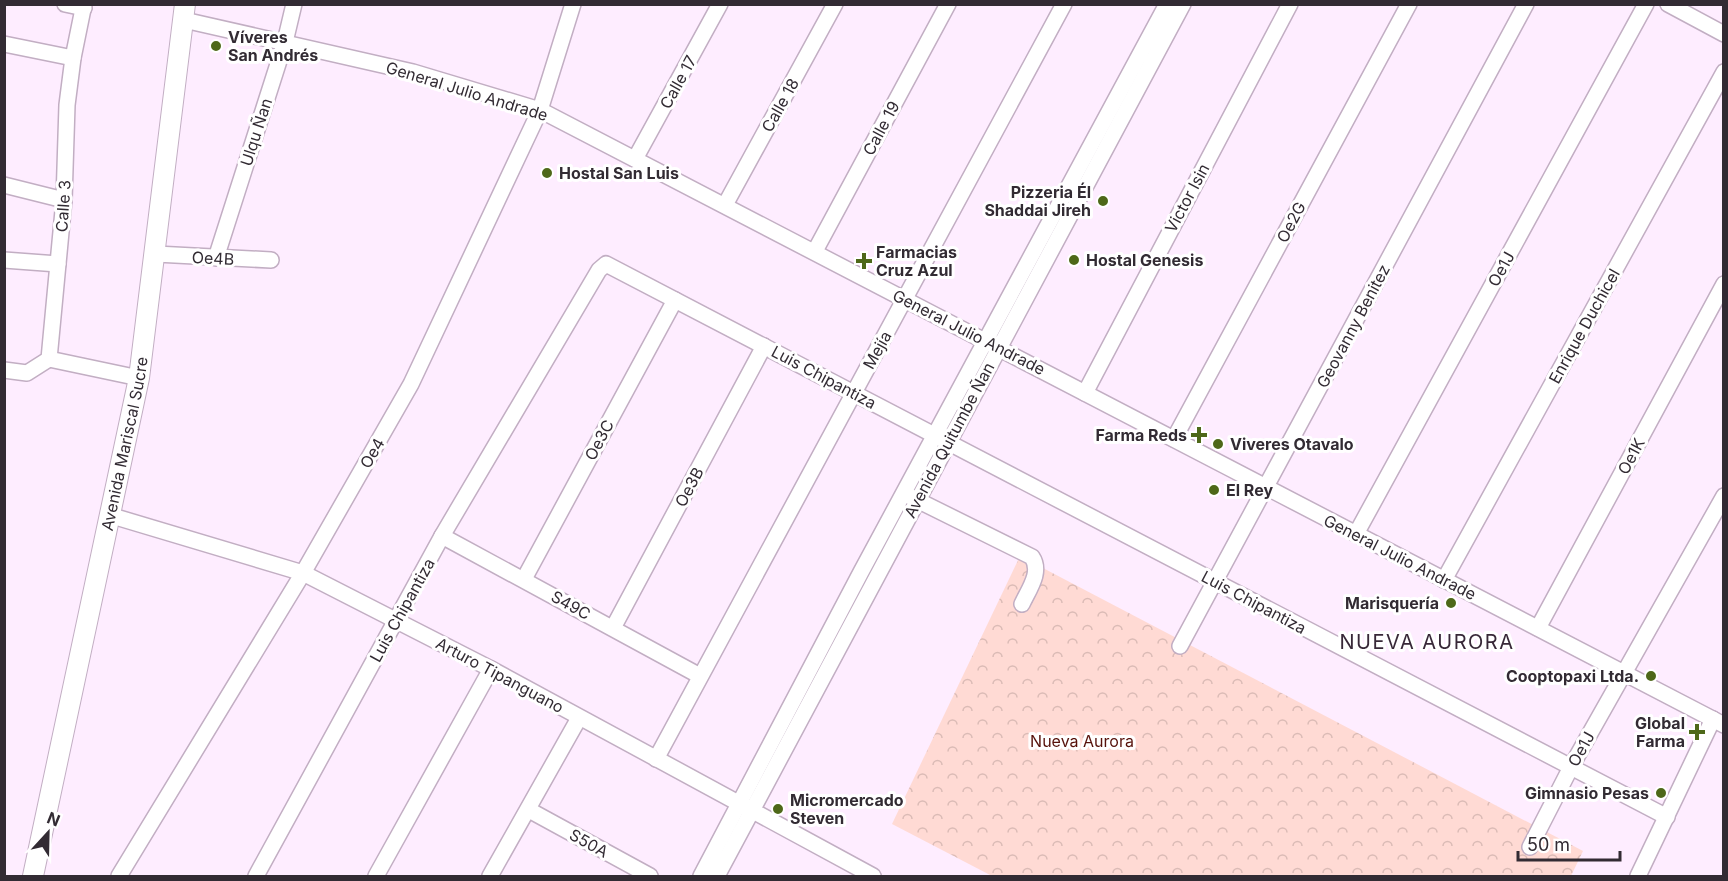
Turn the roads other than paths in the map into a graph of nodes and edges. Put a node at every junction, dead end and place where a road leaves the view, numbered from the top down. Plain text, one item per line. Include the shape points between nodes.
1 (65, 4) edge
2 (294, 4) edge
3 (573, 4) edge
4 (720, 4) edge
5 (835, 4) edge
6 (948, 4) edge
7 (1064, 4) edge
8 (1167, 4) edge
9 (1183, 4) edge
10 (1290, 4) edge
11 (1409, 4) edge
12 (1526, 4) edge
13 (1646, 4) edge
14 (1668, 4) edge
15 (84, 6) edge
16 (184, 12) edge
17 (1724, 34) edge
18 (285, 42) junction
19 (4, 44) edge
20 (73, 58) junction
21 (1724, 72) edge
22 (540, 110) junction
23 (635, 159) junction
24 (4, 185) edge
25 (64, 200) junction
26 (725, 205) junction
27 (815, 251) junction
28 (156, 254) junction
29 (216, 258) junction
30 (4, 260) edge
31 (271, 260) dead end
32 (58, 264) junction
33 (1724, 284) edge
34 (675, 300) junction
35 (905, 300) junction
36 (992, 345) junction
37 (764, 346) junction
38 (49, 359) junction
39 (4, 370) edge
40 (139, 378) junction
41 (854, 393) junction
42 (1085, 393) junction
43 (941, 438) junction
44 (1174, 439) junction
45 (1266, 487) junction
46 (903, 493) junction
47 (1724, 496) edge
48 (918, 500) junction
49 (1718, 514) edge
50 (109, 515) junction
51 (1356, 534) junction
52 (442, 536) junction
53 (303, 573) junction
54 (524, 579) junction
55 (1444, 580) junction
56 (1215, 582) junction
57 (1022, 604) dead end
58 (396, 620) junction
59 (613, 628) junction
60 (1538, 628) junction
61 (1180, 646) dead end
62 (490, 669) junction
63 (1622, 674) junction
64 (700, 676) junction
65 (579, 718) junction
66 (1718, 722) edge
67 (656, 759) junction
68 (1571, 767) junction
69 (746, 806) junction
70 (529, 810) junction
71 (1667, 817) junction
72 (1530, 847) dead end
73 (33, 876) edge
74 (119, 876) edge
75 (256, 876) edge
76 (376, 876) edge
77 (490, 876) edge
78 (650, 876) edge
79 (701, 876) edge
80 (717, 876) edge
81 (873, 876) edge
82 (1638, 876) edge

1 - 15 street
2 - 18 street, Ulqu Ñan
3 - 22 street, Oe4
4 - 23 street, Calle 17
5 - 26 street, Calle 18
6 - 27 street, Calle 19
7 - 35 street, Mejía
8 - 36 street, Avenida Quitumbe Ñan
9 - 36 street, Avenida Quitumbe Ñan
10 - 42 street, Victor Isin
11 - 44 street, Oe2G
12 - 45 street, Geovanny Benitez
13 - 51 street, Oe1J
14 - 17 street
15 - 20 street, Calle 3
16 - 18 street, General Julio Andrade
16 - 28 main road, Avenida Mariscal Sucre
18 - 22 street, General Julio Andrade via 413,72
18 - 29 street, Ulqu Ñan
19 - 20 street
20 - 25 street, Calle 3 via 67,105
21 - 55 street, Enrique Duchicel
22 - 23 street, General Julio Andrade
22 - 53 street, Oe4 via 411,384
23 - 26 street, General Julio Andrade
24 - 25 street
25 - 32 street, Calle 3
26 - 27 street, General Julio Andrade
27 - 35 street, General Julio Andrade
28 - 29 street, Oe4B
28 - 40 main road, Avenida Mariscal Sucre
29 - 31 street, Oe4B
30 - 32 street
32 - 38 street, Calle 3
33 - 60 street, Oe1K
34 - 37 street, Luis Chipantiza
34 - 52 street, Luis Chipantiza via 614,266 606,264 599,270
34 - 54 street, Oe3C
35 - 36 street, General Julio Andrade
35 - 41 street, Mejía
36 - 42 street, General Julio Andrade
36 - 43 street, Avenida Quitumbe Ñan
37 - 41 street, Luis Chipantiza
37 - 59 street, Oe3B
38 - 39 street via 27,373
38 - 40 street
40 - 50 main road, Avenida Mariscal Sucre
41 - 43 street, Luis Chipantiza
41 - 64 street, Mejía
42 - 44 street, General Julio Andrade
43 - 46 street, Avenida Quitumbe Ñan
43 - 48 street, Avenida Quitumbe Ñan
43 - 56 street, Luis Chipantiza
44 - 45 street, General Julio Andrade
45 - 51 street, General Julio Andrade
45 - 56 street, Geovanny Benitez
46 - 48 street
46 - 69 street, Avenida Quitumbe Ñan
47 - 49 street, Oe1J
48 - 57 street via 1032,557 1036,573
48 - 69 street, Avenida Quitumbe Ñan
49 - 63 street, Oe1J
50 - 53 street, Arturo Tipanguano
50 - 73 main road, Avenida Mariscal Sucre
51 - 55 street, General Julio Andrade
52 - 54 street, S49C
52 - 58 street, Luis Chipantiza
53 - 58 street, Arturo Tipanguano
53 - 74 street, Oe4
54 - 59 street, S49C
55 - 60 street, General Julio Andrade
56 - 61 street, Geovanny Benitez
56 - 68 street, Luis Chipantiza
58 - 62 street, Arturo Tipanguano
58 - 75 street, Luis Chipantiza
59 - 64 street, S49C
60 - 63 street, General Julio Andrade
62 - 65 street, Arturo Tipanguano
62 - 76 street
63 - 66 street, General Julio Andrade
63 - 68 street, Oe1J
64 - 67 street, Mejía
65 - 67 street, Arturo Tipanguano
65 - 70 street
66 - 71 street
67 - 69 street, Arturo Tipanguano
68 - 71 street, Luis Chipantiza
68 - 72 street, Oe1J
69 - 79 street, Avenida Quitumbe Ñan
69 - 80 street, Avenida Quitumbe Ñan
69 - 81 street, Arturo Tipanguano
70 - 77 street
70 - 78 street, S50A
71 - 82 street

